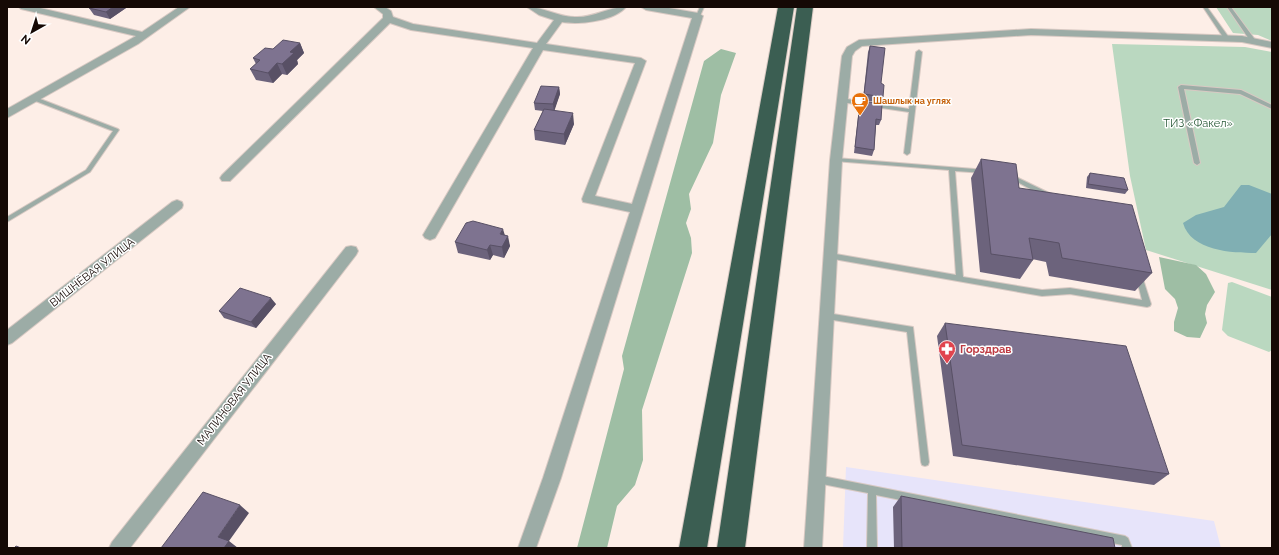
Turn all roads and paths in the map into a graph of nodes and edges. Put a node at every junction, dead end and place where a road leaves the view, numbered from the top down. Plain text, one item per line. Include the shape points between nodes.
1 (24, 7) edge
2 (185, 7) edge
3 (379, 7) edge
4 (532, 7) edge
5 (621, 7) edge
6 (646, 7) edge
7 (786, 7) edge
8 (805, 7) edge
9 (1205, 7) edge
10 (1229, 7) edge
11 (700, 12) edge
12 (560, 18) junction
13 (388, 19) junction
14 (144, 35) junction
15 (1227, 39) junction
16 (1253, 41) junction
17 (1272, 45) edge
18 (539, 47) junction
19 (851, 49) junction
20 (1272, 50) edge
21 (919, 52) dead end
22 (36, 99) junction
23 (841, 100) junction
24 (1272, 107) edge
25 (912, 111) junction
26 (7, 114) edge
27 (907, 153) dead end
28 (836, 160) junction
29 (1197, 163) dead end
30 (952, 169) junction
31 (226, 178) dead end
32 (1058, 197) edge
33 (177, 205) dead end
34 (636, 209) junction
35 (7, 220) edge
36 (430, 235) dead end
37 (351, 250) dead end
38 (830, 256) junction
39 (1137, 267) edge
40 (960, 278) junction
41 (827, 316) junction
42 (7, 339) edge
43 (925, 462) dead end
44 (817, 480) junction
45 (872, 490) junction
46 (118, 548) edge
47 (527, 548) edge
48 (693, 548) edge
49 (731, 548) edge
50 (813, 548) edge
51 (872, 548) edge
52 (1127, 548) edge

1 - 14 street
2 - 14 street
3 - 13 street via 388,13
4 - 12 street via 548,16
5 - 12 street via 612,13 592,19
6 - 11 street
7 - 48 highway
8 - 49 highway
9 - 15 lane
10 - 16 lane
11 - 34 street
12 - 18 street
13 - 18 street via 412,27
13 - 31 street
14 - 22 street
15 - 16 street
15 - 19 street via 1031,32 860,42
16 - 17 street
18 - 34 street via 641,62 588,199
18 - 36 street
19 - 20 street via 1037,38 1248,45
19 - 23 street via 847,56
21 - 25 lane
22 - 26 street
22 - 35 lane via 116,130 88,171
23 - 25 lane
23 - 28 street
24 - 29 lane via 1241,92 1181,87
25 - 27 lane
28 - 30 lane
28 - 38 street
30 - 32 lane via 999,172 1050,196
30 - 40 lane
33 - 42 street, ВИШНЁВАЯ УЛИЦА
34 - 47 street via 552,478
37 - 46 street, МАЛИНОВАЯ УЛИЦА
38 - 40 lane
38 - 41 street
39 - 40 lane via 1147,304 1070,291 1042,293
41 - 43 lane via 910,329
41 - 44 street
44 - 45 lane
44 - 50 street
45 - 51 lane
45 - 52 lane via 1125,541

